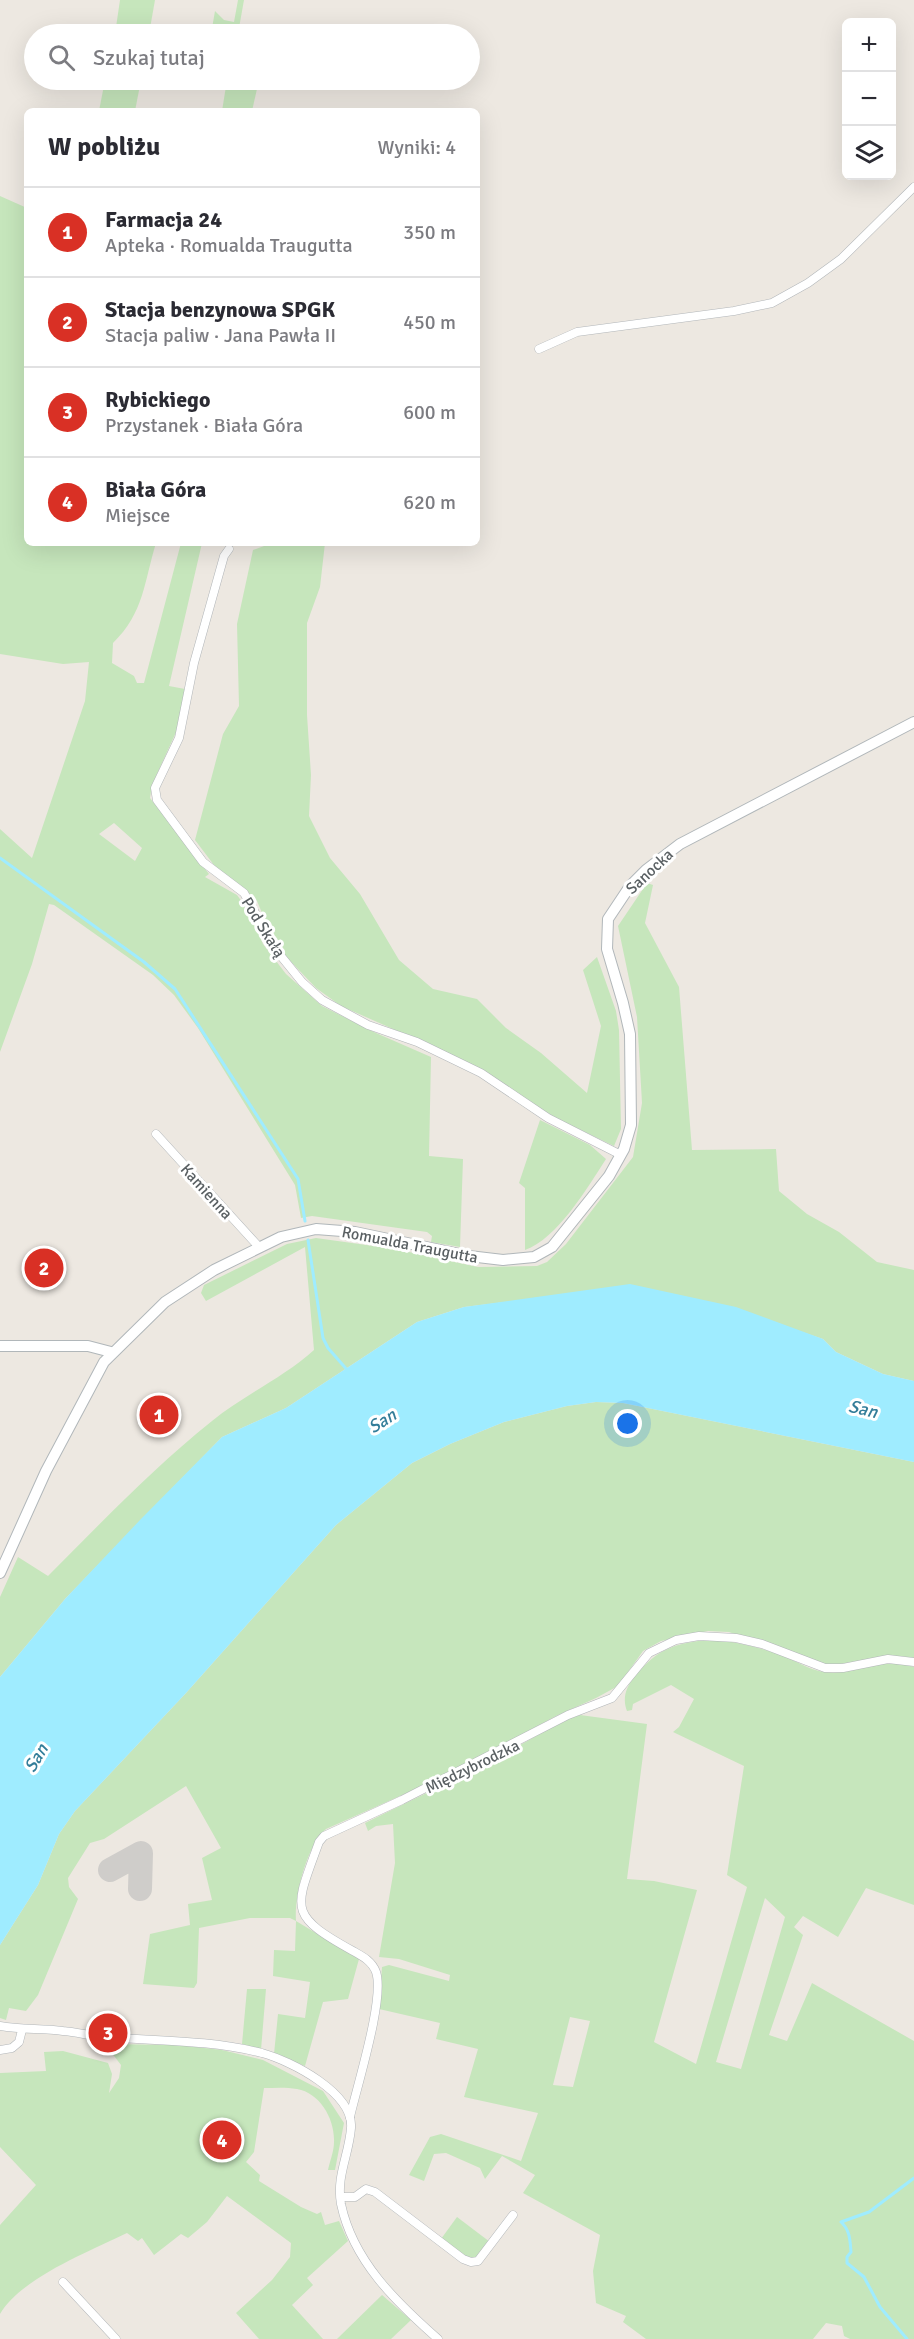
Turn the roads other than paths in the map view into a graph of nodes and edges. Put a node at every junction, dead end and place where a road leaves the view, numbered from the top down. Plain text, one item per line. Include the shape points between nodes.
1 (914, 187) edge
2 (539, 349) dead end
3 (229, 549) dead end
4 (914, 722) edge
5 (156, 1134) dead end
6 (621, 1155) junction
7 (259, 1247) junction
8 (0, 1346) edge
9 (111, 1352) junction
10 (0, 1573) edge
11 (914, 1662) edge
12 (0, 2026) edge
13 (21, 2030) junction
14 (0, 2050) edge
15 (350, 2116) junction
16 (341, 2197) junction
17 (513, 2215) dead end
18 (63, 2282) dead end
19 (116, 2339) edge
20 (438, 2339) edge

1 - 2 street via 842,259 772,303 577,332
3 - 6 street, Pod Skałą via 194,663 179,738 155,788 158,800 203,862 244,893 276,950 322,1000 368,1025 417,1042 481,1073 548,1118
4 - 6 street, Sanocka via 680,844 646,870 618,902 608,919 606,934 608,957 630,1034 631,1115
5 - 7 street, Kamienna
6 - 7 street, Romualda Traugutta via 576,1219 552,1247 534,1257 513,1260 468,1256 332,1229 299,1231
7 - 9 street, Romualda Traugutta via 183,1290
8 - 9 street via 88,1346
9 - 10 street, Romualda Traugutta via 72,1419
11 - 15 street, Międzybrodzka via 888,1659 825,1668 736,1638 676,1640 649,1653 612,1698 568,1715 402,1800 328,1832 319,1842 301,1897 302,1914 312,1926 371,1963 378,1978
12 - 13 street
13 - 14 street via 20,2042
13 - 15 street via 206,2042 265,2054 324,2084
15 - 16 street via 352,2128 340,2175
16 - 17 street via 355,2197 366,2189 375,2192 471,2262 478,2261
16 - 20 street via 355,2243 370,2270
18 - 19 street

